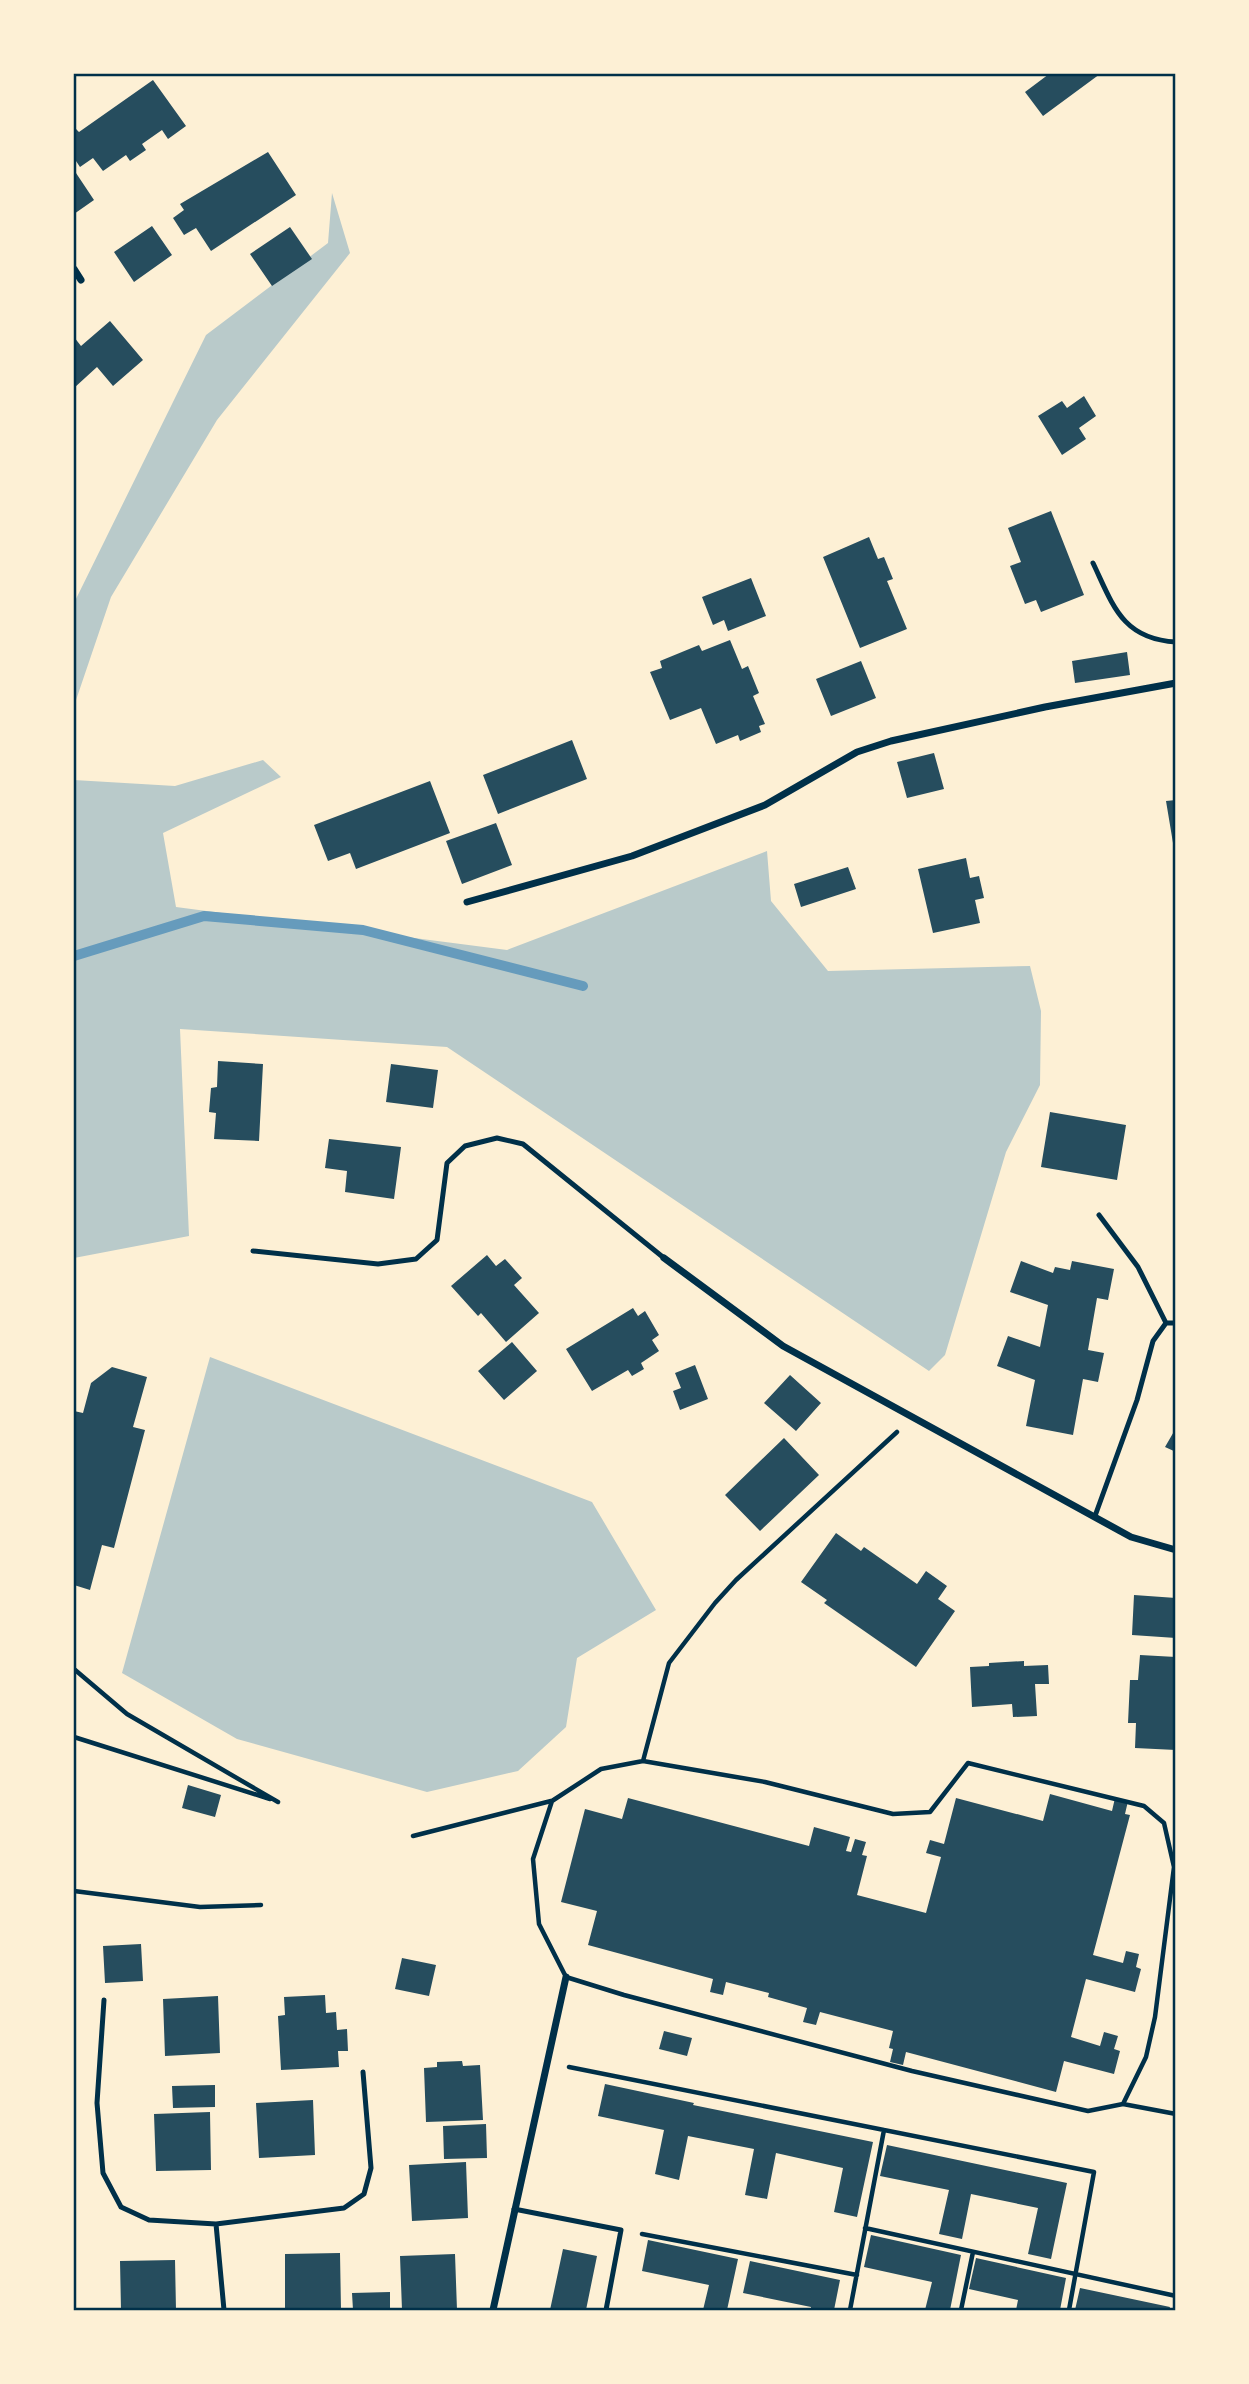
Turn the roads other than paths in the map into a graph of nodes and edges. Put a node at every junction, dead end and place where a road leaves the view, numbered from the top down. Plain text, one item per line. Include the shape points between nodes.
1 (74, 269) edge
2 (80, 280) dead end
3 (1093, 563) dead end
4 (1175, 642) edge
5 (1175, 683) edge
6 (467, 902) dead end
7 (1100, 1214) dead end
8 (253, 1251) dead end
9 (664, 1258) joint
10 (1166, 1323) junction
11 (1175, 1323) edge
12 (1095, 1516) junction
13 (1175, 1550) edge
14 (566, 1977) road end
15 (104, 2000) dead end
16 (363, 2071) dead end
17 (514, 2209) junction
18 (216, 2224) junction
19 (224, 2311) edge
20 (493, 2311) edge
21 (606, 2311) edge

1 - 2 street
3 - 4 lane via 1116,612 1128,626 1145,636
5 - 6 street via 1045,707 857,752 765,805 632,856
7 - 10 lane via 1138,1267
8 - 9 lane via 378,1264 416,1259 437,1240 447,1164 465,1146 497,1138 523,1144
9 - 12 street via 783,1346
10 - 11 lane
10 - 12 lane via 1153,1341
12 - 13 street via 1131,1537
14 - 17 street
15 - 18 lane via 97,2102 103,2173 121,2207 149,2220
16 - 18 lane via 371,2168 364,2194 344,2208
17 - 20 street
17 - 21 lane via 621,2230
18 - 19 lane

